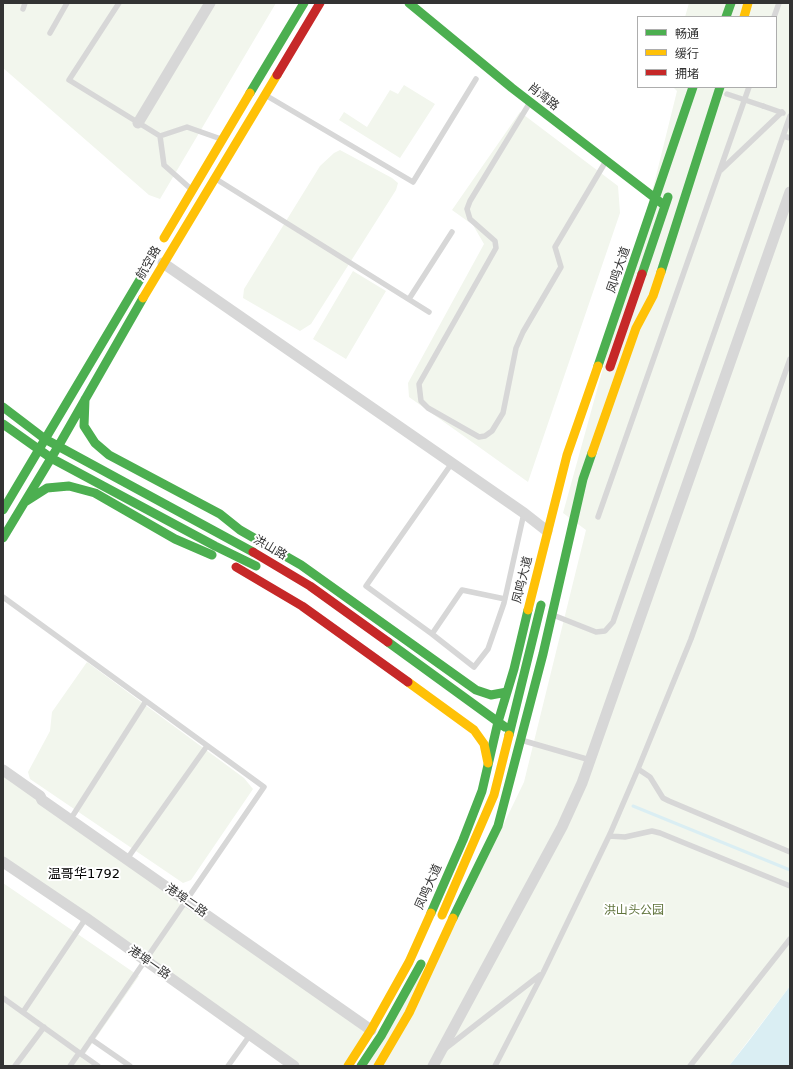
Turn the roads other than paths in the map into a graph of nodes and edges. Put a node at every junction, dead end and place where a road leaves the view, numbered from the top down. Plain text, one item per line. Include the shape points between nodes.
1 (67, 3) edge
2 (119, 3) edge
3 (210, 3) edge
4 (304, 3) edge
5 (320, 3) edge
6 (409, 3) edge
7 (731, 3) edge
8 (748, 3) edge
9 (779, 3) edge
10 (726, 16) edge
11 (744, 16) edge
12 (774, 16) edge
13 (50, 33) dead end
14 (476, 79) dead end
15 (693, 88) edge
16 (749, 88) edge
17 (722, 91) edge
18 (265, 95) junction
19 (530, 102) junction
20 (782, 112) junction
21 (790, 115) edge
22 (138, 122) junction
23 (160, 136) junction
24 (783, 136) junction
25 (790, 138) edge
26 (223, 140) junction
27 (606, 161) junction
28 (719, 172) junction
29 (214, 178) junction
30 (192, 190) junction
31 (670, 191) dead end
32 (790, 192) edge
33 (656, 199) junction
34 (666, 206) junction
35 (452, 232) dead end
36 (159, 247) dead end
37 (151, 260) dead end
38 (163, 263) junction
39 (409, 299) junction
40 (429, 312) dead end
41 (790, 360) edge
42 (606, 377) dead end
43 (85, 399) junction
44 (3, 407) edge
45 (3, 424) edge
46 (45, 439) junction
47 (59, 445) junction
48 (38, 450) junction
49 (51, 458) junction
50 (452, 463) junction
51 (573, 468) dead end
52 (565, 501) dead end
53 (25, 502) junction
54 (3, 510) edge
55 (524, 513) junction
56 (598, 517) dead end
57 (547, 531) junction
58 (3, 538) edge
59 (266, 572) dead end
60 (293, 587) dead end
61 (543, 596) dead end
62 (3, 597) edge
63 (505, 599) junction
64 (552, 614) junction
65 (351, 627) dead end
66 (432, 634) junction
67 (507, 692) junction
68 (146, 701) junction
69 (498, 722) junction
70 (493, 731) junction
71 (511, 731) junction
72 (521, 740) junction
73 (508, 742) junction
74 (207, 746) junction
75 (590, 760) junction
76 (488, 766) junction
77 (638, 769) junction
78 (3, 770) edge
79 (70, 820) junction
80 (609, 836) junction
81 (790, 852) edge
82 (127, 859) junction
83 (3, 862) edge
84 (790, 886) edge
85 (185, 900) junction
86 (86, 918) junction
87 (437, 927) dead end
88 (790, 939) edge
89 (425, 955) dead end
90 (144, 960) junction
91 (543, 973) junction
92 (3, 998) edge
93 (23, 1012) junction
94 (44, 1028) junction
95 (371, 1030) junction
96 (250, 1035) junction
97 (91, 1039) junction
98 (441, 1052) junction
99 (80, 1054) junction
100 (16, 1066) edge
101 (70, 1066) edge
102 (98, 1066) edge
103 (130, 1066) edge
104 (228, 1066) edge
105 (294, 1066) edge
106 (348, 1066) edge
107 (361, 1066) edge
108 (378, 1066) edge
109 (433, 1066) edge
110 (495, 1066) edge
111 (690, 1066) edge

1 - 13 lane
2 - 22 lane via 69,80
3 - 22 street
4 - 26 street, 航空路
5 - 18 street, 航空路
6 - 19 street, 肖湾路
7 - 10 street
8 - 11 street
9 - 12 lane
14 - 18 lane via 413,182
15 - 33 street, 凤鸣大道
16 - 28 lane
17 - 20 lane, bridge
17 - 64 street via 653,296 636,328 583,479
18 - 29 street, 航空路
19 - 27 street, 肖湾路
19 - 27 lane via 467,209 470,218 495,241 496,248 419,384 421,401 428,408 479,437 492,431 503,413 516,348 561,267 555,247
20 - 21 lane
20 - 28 lane
21 - 24 lane
22 - 23 lane
23 - 26 lane via 187,127
23 - 30 lane via 164,165
24 - 25 lane
24 - 64 lane via 614,622 605,631 596,632
26 - 30 street, 航空路
27 - 33 street, 肖湾路
28 - 56 lane
29 - 38 street, 航空路
29 - 39 lane
30 - 36 street, 航空路
31 - 34 street, 凤鸣大道
32 - 75 street
33 - 34 street, 肖湾路
33 - 57 street, 凤鸣大道 via 566,455
34 - 42 street, 凤鸣大道
35 - 39 lane
37 - 46 street, 航空路
38 - 43 street, 航空路
38 - 50 street
39 - 40 lane
41 - 77 lane via 691,639
43 - 47 street, 航空路
43 - 67 street via 84,426 95,443 109,455 220,514 240,530 301,565 476,690 491,695
44 - 46 street, 洪山路
45 - 48 street, 洪山路
46 - 47 street, 洪山路
46 - 48 street, 航空路
47 - 49 street, 航空路
47 - 69 street, 洪山路 via 250,550 310,586
48 - 49 street, 洪山路
48 - 54 street, 航空路
49 - 53 street, 航空路
49 - 59 street, 洪山路
50 - 55 street
50 - 66 lane via 366,586
51 - 52 street
53 - 58 street, 航空路
53 - 76 street via 47,488 69,486 95,493 175,539 217,557 260,580 302,606 474,730 484,744
55 - 57 street
55 - 63 lane
57 - 67 street, 凤鸣大道
60 - 65 street
61 - 71 street, 凤鸣大道
62 - 68 lane
63 - 66 lane via 462,590
63 - 66 lane via 488,649 474,667
64 - 72 street
67 - 69 street, 凤鸣大道
68 - 74 lane
68 - 79 lane
69 - 70 street, 凤鸣大道
69 - 71 street, 洪山路
70 - 73 street
70 - 76 street, 凤鸣大道
71 - 73 street, 凤鸣大道
72 - 75 lane
72 - 108 street via 498,826 409,1013
73 - 87 street, 凤鸣大道 via 494,796
74 - 82 lane
74 - 85 lane via 264,787
75 - 98 street via 562,827
76 - 95 street, 凤鸣大道 via 482,791 464,840 409,962
77 - 80 lane
77 - 81 lane via 650,777 663,798
78 - 79 street, 港埠二路
79 - 82 street, 港埠二路
80 - 84 lane via 625,837 652,831 660,833
80 - 91 lane
82 - 85 street, 港埠二路
83 - 86 street, 港埠一路
85 - 90 lane
85 - 95 street, 港埠二路
86 - 90 street, 港埠一路
86 - 93 lane
88 - 111 lane
89 - 107 street via 381,1036
90 - 96 street, 港埠一路
90 - 97 lane
91 - 98 lane
91 - 110 lane
92 - 93 lane
93 - 94 lane
94 - 99 lane
94 - 100 lane
95 - 106 street, 凤鸣大道
96 - 104 lane
96 - 105 street, 港埠一路
97 - 99 lane
97 - 103 lane
98 - 109 street
99 - 101 lane
99 - 102 lane

